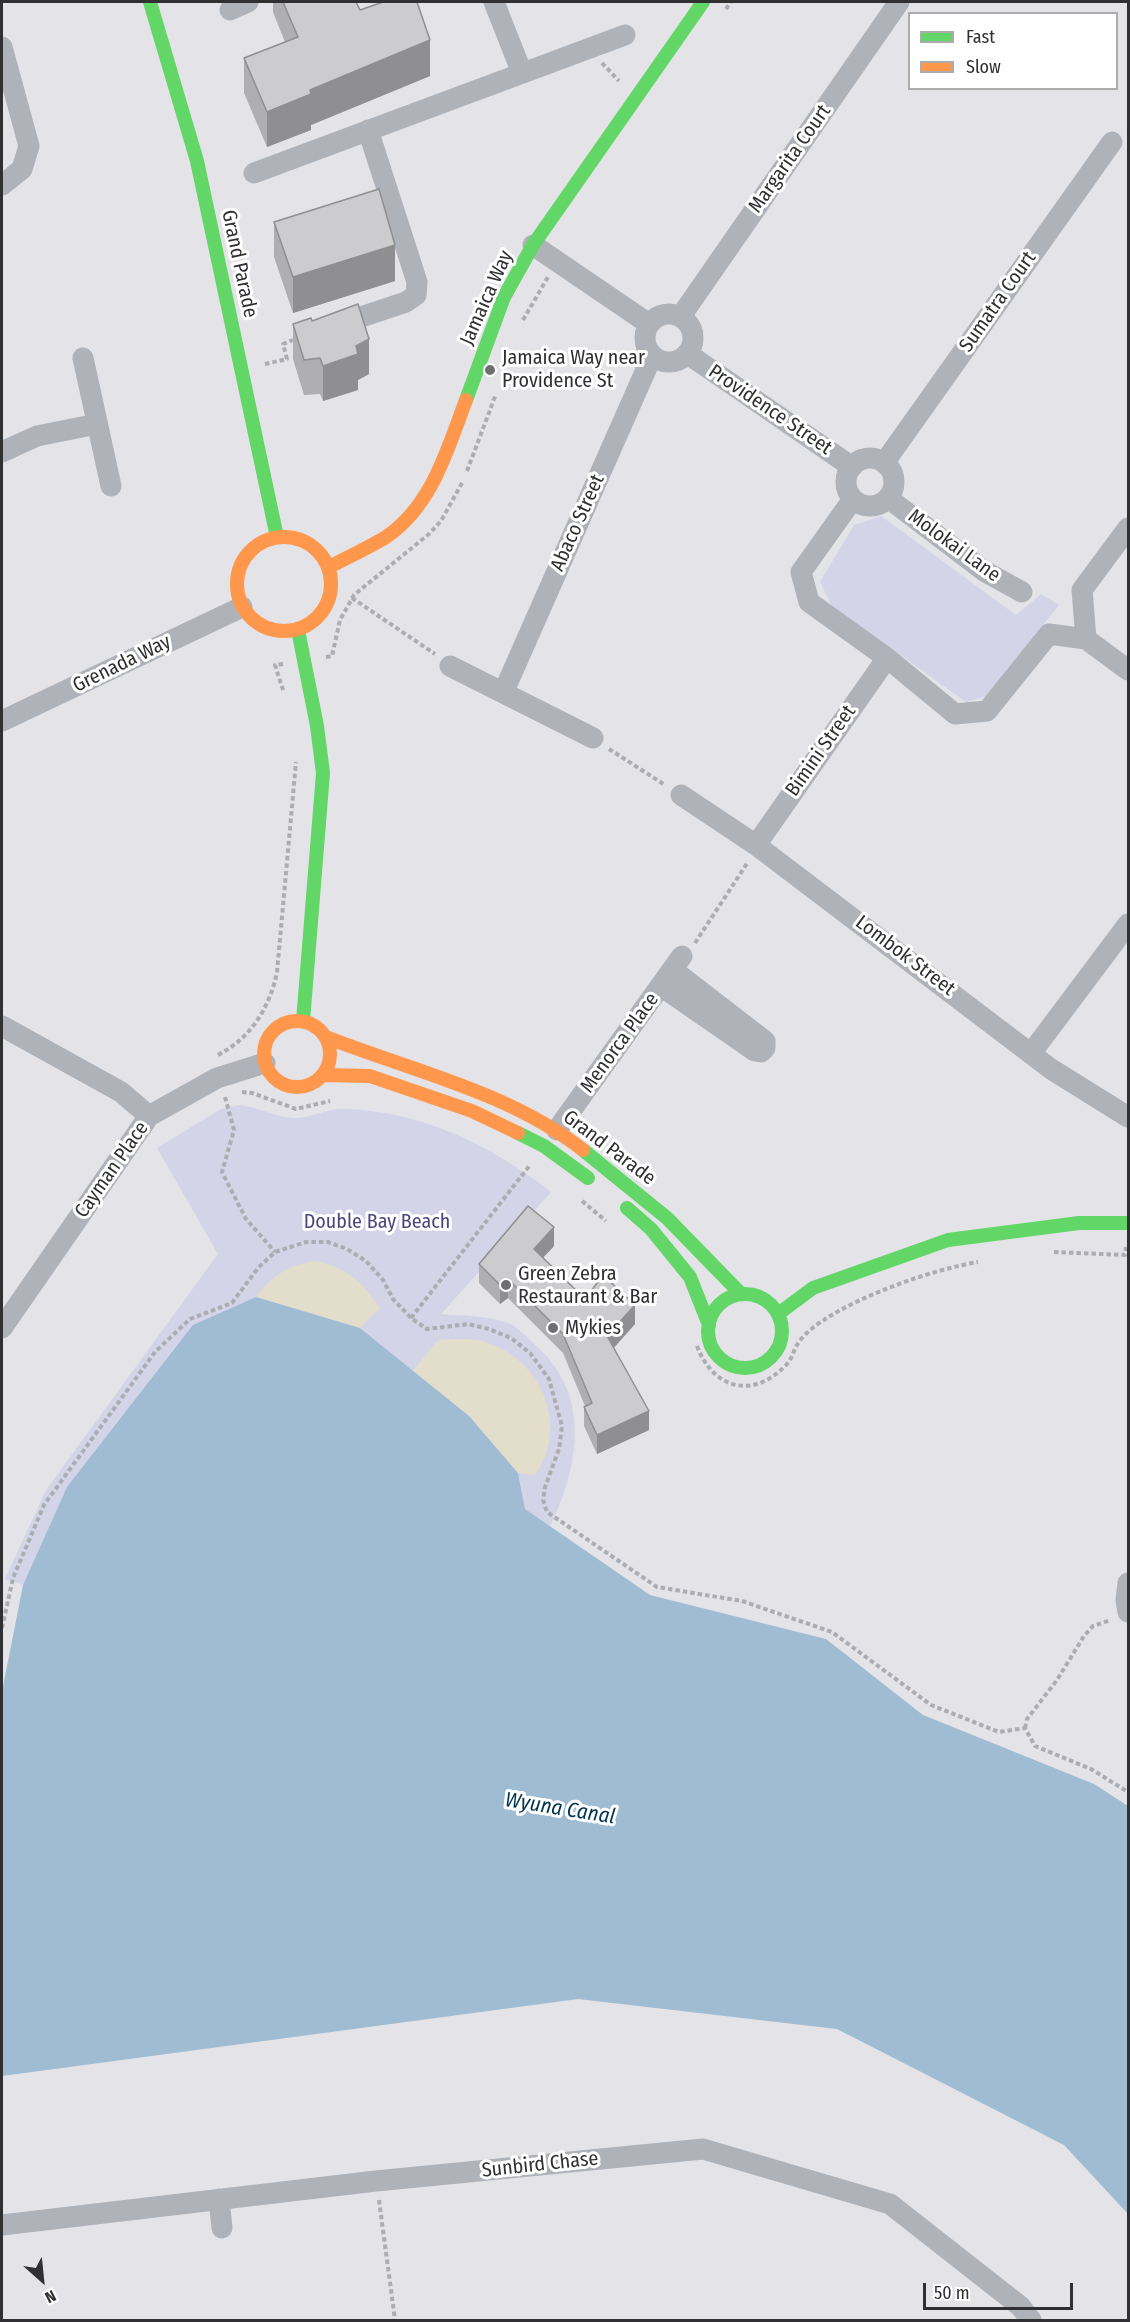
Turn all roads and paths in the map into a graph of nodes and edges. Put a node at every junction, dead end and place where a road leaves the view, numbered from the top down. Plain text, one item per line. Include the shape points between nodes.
1 (150, 2) edge
2 (494, 2) edge
3 (702, 2) edge
4 (899, 2) edge
5 (625, 35) dead end
6 (2, 47) edge
7 (522, 73) junction
8 (368, 130) junction
9 (1112, 142) dead end
10 (254, 173) dead end
11 (2, 185) edge
12 (533, 245) junction
13 (558, 261) junction
14 (681, 316) junction
15 (522, 322) dead end
16 (649, 324) junction
17 (293, 340) joint
18 (688, 354) junction
19 (652, 356) junction
20 (83, 358) dead end
21 (265, 364) dead end
22 (496, 392) dead end
23 (97, 424) junction
24 (2, 452) edge
25 (884, 463) junction
26 (852, 467) junction
27 (111, 486) dead end
28 (888, 498) junction
29 (853, 499) junction
30 (1128, 528) edge
31 (277, 537) junction
32 (329, 567) junction
33 (1022, 592) dead end
34 (352, 598) junction
35 (242, 607) junction
36 (298, 630) junction
37 (1086, 639) junction
38 (887, 658) junction
39 (304, 661) junction
40 (450, 666) joint
41 (1128, 670) edge
42 (504, 691) junction
43 (287, 704) dead end
44 (2, 721) edge
45 (593, 738) joint
46 (297, 753) dead end
47 (681, 795) joint
48 (756, 844) junction
49 (1128, 924) edge
50 (672, 971) joint
51 (303, 1021) junction
52 (2, 1026) edge
53 (326, 1036) junction
54 (1032, 1052) junction
55 (265, 1063) junction
56 (323, 1075) junction
57 (221, 1088) junction
58 (239, 1092) dead end
59 (232, 1094) dead end
60 (335, 1100) dead end
61 (149, 1116) junction
62 (1128, 1117) edge
63 (557, 1130) junction
64 (524, 1161) dead end
65 (530, 1165) junction
66 (539, 1171) dead end
67 (597, 1183) dead end
68 (573, 1195) dead end
69 (613, 1196) dead end
70 (1128, 1223) edge
71 (610, 1225) dead end
72 (275, 1252) junction
73 (1043, 1253) dead end
74 (1125, 1255) dead end
75 (984, 1262) dead end
76 (741, 1294) junction
77 (778, 1314) junction
78 (4, 1318) edge
79 (411, 1318) junction
80 (709, 1324) junction
81 (694, 1339) dead end
82 (1128, 1584) edge
83 (1124, 1615) edge
84 (2, 1628) edge
85 (1025, 1728) junction
86 (1128, 1792) edge
87 (376, 2181) junction
88 (219, 2199) junction
89 (2, 2225) edge
90 (222, 2228) dead end
91 (395, 2320) edge
92 (1031, 2320) edge

1 - 31 street, Grand Parade via 197,161
2 - 7 street
3 - 12 street, Jamaica Way
4 - 14 street, Margarita Court
5 - 7 street
6 - 11 street via 29,146 22,169
7 - 8 street
8 - 10 street
8 - 17 street via 417,282 416,295 406,302
9 - 25 street, Sumatra Court
12 - 13 street
12 - 32 street, Jamaica Way via 504,297 430,490 413,513 387,536
13 - 15 path
13 - 16 street
14 - 16 street via 663,314
14 - 18 street via 693,330
16 - 19 street via 644,339
17 - 21 path via 282,344 288,359
18 - 19 street via 670,363
18 - 26 street, Providence Street
19 - 42 street, Abaco Street
20 - 23 street
22 - 34 path via 470,465 441,521
23 - 24 street via 36,436
23 - 27 street
25 - 26 street via 867,459
25 - 28 street via 894,479
26 - 29 street via 846,482
28 - 29 street via 870,506
28 - 33 street, Molokai Lane via 984,571
29 - 38 street via 801,572 809,602
30 - 37 street via 1082,590
31 - 32 street via 309,543
31 - 35 street via 260,543 246,555 238,571
32 - 36 street via 331,590 323,612
34 - 39 path via 340,620 332,656
34 - 40 path
35 - 36 street via 266,628 281,632
35 - 44 street, Grenada Way
36 - 39 street
37 - 38 street via 1049,634 987,711 956,714
37 - 41 street
38 - 48 street, Bimini Street
39 - 43 path via 275,665
39 - 51 street via 323,773
40 - 42 street
42 - 45 street
45 - 47 path
46 - 57 path via 272,996 258,1020 237,1042 208,1060
47 - 48 street, Lombok Street
48 - 50 path via 747,866
48 - 54 street, Lombok Street
49 - 54 street
50 - 63 street, Menorca Place
51 - 53 street
51 - 55 street via 281,1025 272,1032 266,1041
52 - 61 street via 121,1092
53 - 56 street via 331,1056
53 - 63 street, Grand Parade via 482,1092
54 - 62 street, Lombok Street
55 - 56 street via 274,1079 291,1087 309,1086
55 - 57 street, Cayman Place
56 - 67 street, Grand Parade via 370,1076 472,1111 544,1146
57 - 59 path
57 - 61 street, Cayman Place
57 - 72 path via 234,1130 222,1172 246,1219
58 - 60 path via 296,1109
61 - 78 street, Cayman Place
63 - 76 street, Grand Parade via 667,1218
64 - 65 path
65 - 66 path
65 - 79 path
68 - 71 path
69 - 80 street, Grand Parade via 651,1230 690,1277
70 - 77 street via 1078,1223 948,1240 813,1288
72 - 79 path via 306,1242 328,1242 347,1249 366,1261
72 - 84 path via 232,1303 190,1319 154,1352 44,1505 13,1578
73 - 74 path
75 - 81 path via 910,1281 849,1305 822,1320 797,1344 786,1365 764,1381 727,1384 701,1358
76 - 77 street via 762,1298
76 - 80 street via 720,1304
77 - 80 street via 782,1338 777,1350 768,1360 744,1368 717,1354 709,1337
79 - 85 path via 428,1329 468,1324 489,1329 511,1338 530,1353 549,1379 562,1426 559,1449 545,1487 543,1500 547,1512 657,1587 742,1601 832,1632 931,1705 999,1732
82 - 83 street
83 - 85 path via 1093,1626 1084,1636 1058,1680 1027,1719
85 - 86 path via 1035,1746 1092,1769
87 - 88 street, Sunbird Chase
87 - 91 path
87 - 92 street, Sunbird Chase via 703,2149 891,2204 1020,2306
88 - 89 street, Sunbird Chase
88 - 90 street

